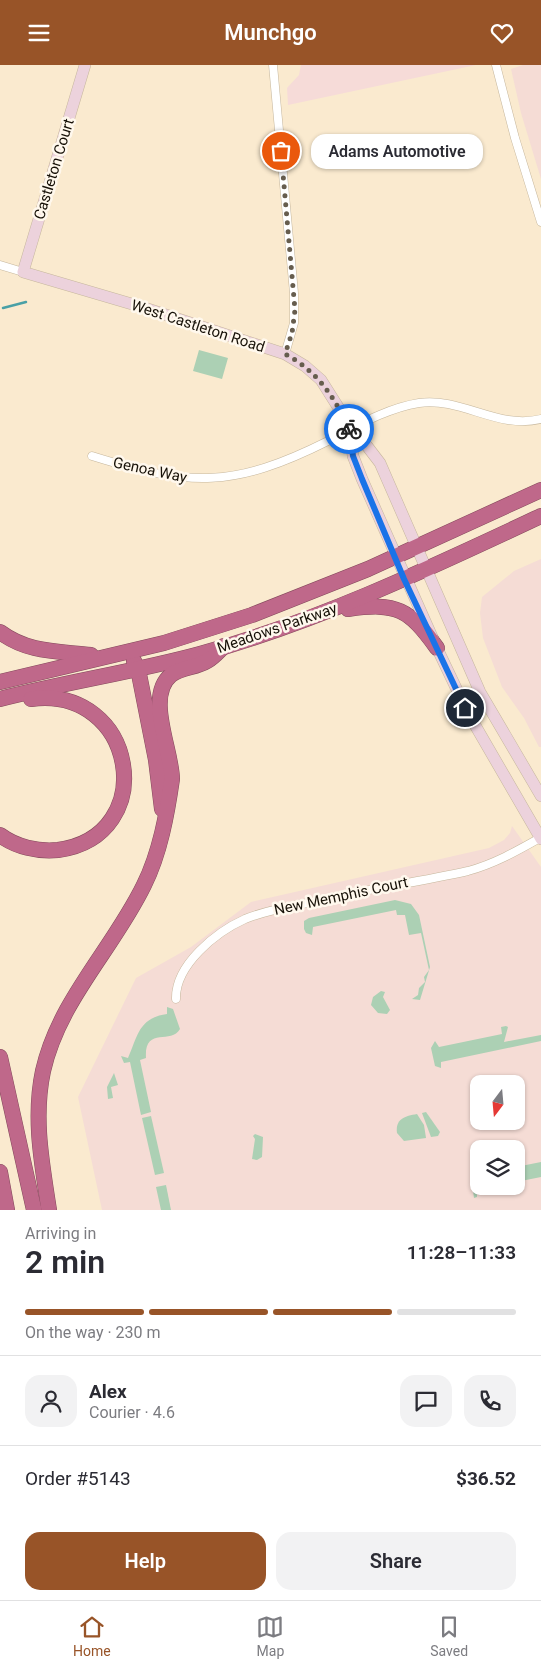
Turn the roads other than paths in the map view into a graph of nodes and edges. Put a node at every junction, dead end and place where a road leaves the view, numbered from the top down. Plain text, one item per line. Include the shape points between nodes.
1 (85, 65) edge
2 (273, 65) edge
3 (496, 65) edge
4 (541, 222) edge
5 (0, 265) edge
6 (23, 272) junction
7 (285, 354) junction
8 (541, 419) edge
9 (350, 430) junction
10 (92, 456) dead end
11 (541, 490) edge
12 (541, 516) edge
13 (417, 547) junction
14 (395, 557) junction
15 (426, 569) junction
16 (404, 579) junction
17 (322, 613) junction
18 (0, 632) edge
19 (224, 646) junction
20 (437, 648) junction
21 (109, 655) junction
22 (138, 669) junction
23 (0, 682) edge
24 (0, 700) edge
25 (541, 796) edge
26 (163, 824) junction
27 (0, 835) edge
28 (541, 838) edge
29 (176, 999) dead end
30 (0, 1057) edge
31 (0, 1172) edge
32 (7, 1210) edge
33 (34, 1210) edge
34 (49, 1210) edge

1 - 6 street, Castleton Court
2 - 7 street via 294,301 294,323
3 - 4 street
5 - 6 street
6 - 7 street, West Castleton Road
7 - 9 street, West Castleton Road via 321,380
8 - 9 street via 512,422 454,405 429,402 393,410
9 - 10 street, Genoa Way via 275,466 223,478 163,475
9 - 13 street via 380,463
9 - 14 street via 353,456
11 - 13 highway, Meadows Parkway
12 - 15 highway, Meadows Parkway
13 - 14 highway, Meadows Parkway
13 - 15 street
14 - 16 street
14 - 21 highway, Meadows Parkway via 252,615 164,643
15 - 16 highway, Meadows Parkway
15 - 25 street via 480,692
16 - 17 highway, Meadows Parkway
16 - 20 street
17 - 19 highway, Meadows Parkway
17 - 20 highway via 367,606 393,608 414,619
18 - 21 highway via 39,650
19 - 22 highway, Meadows Parkway
19 - 26 highway via 206,662 171,675 160,690 160,713 172,767
20 - 28 street via 468,713
21 - 22 highway via 130,658
21 - 23 highway, Meadows Parkway
22 - 24 highway, Meadows Parkway
22 - 26 highway via 156,760
24 - 27 highway via 50,699 69,702 89,711 104,724 120,747 125,769 120,804 97,834 67,849 41,850 15,844
26 - 34 highway via 156,857 144,887 66,1010 46,1061 40,1089 38,1129
28 - 29 street, New Memphis Court via 509,856 469,870 312,901 243,920 190,961 179,980
30 - 33 highway
31 - 32 highway

